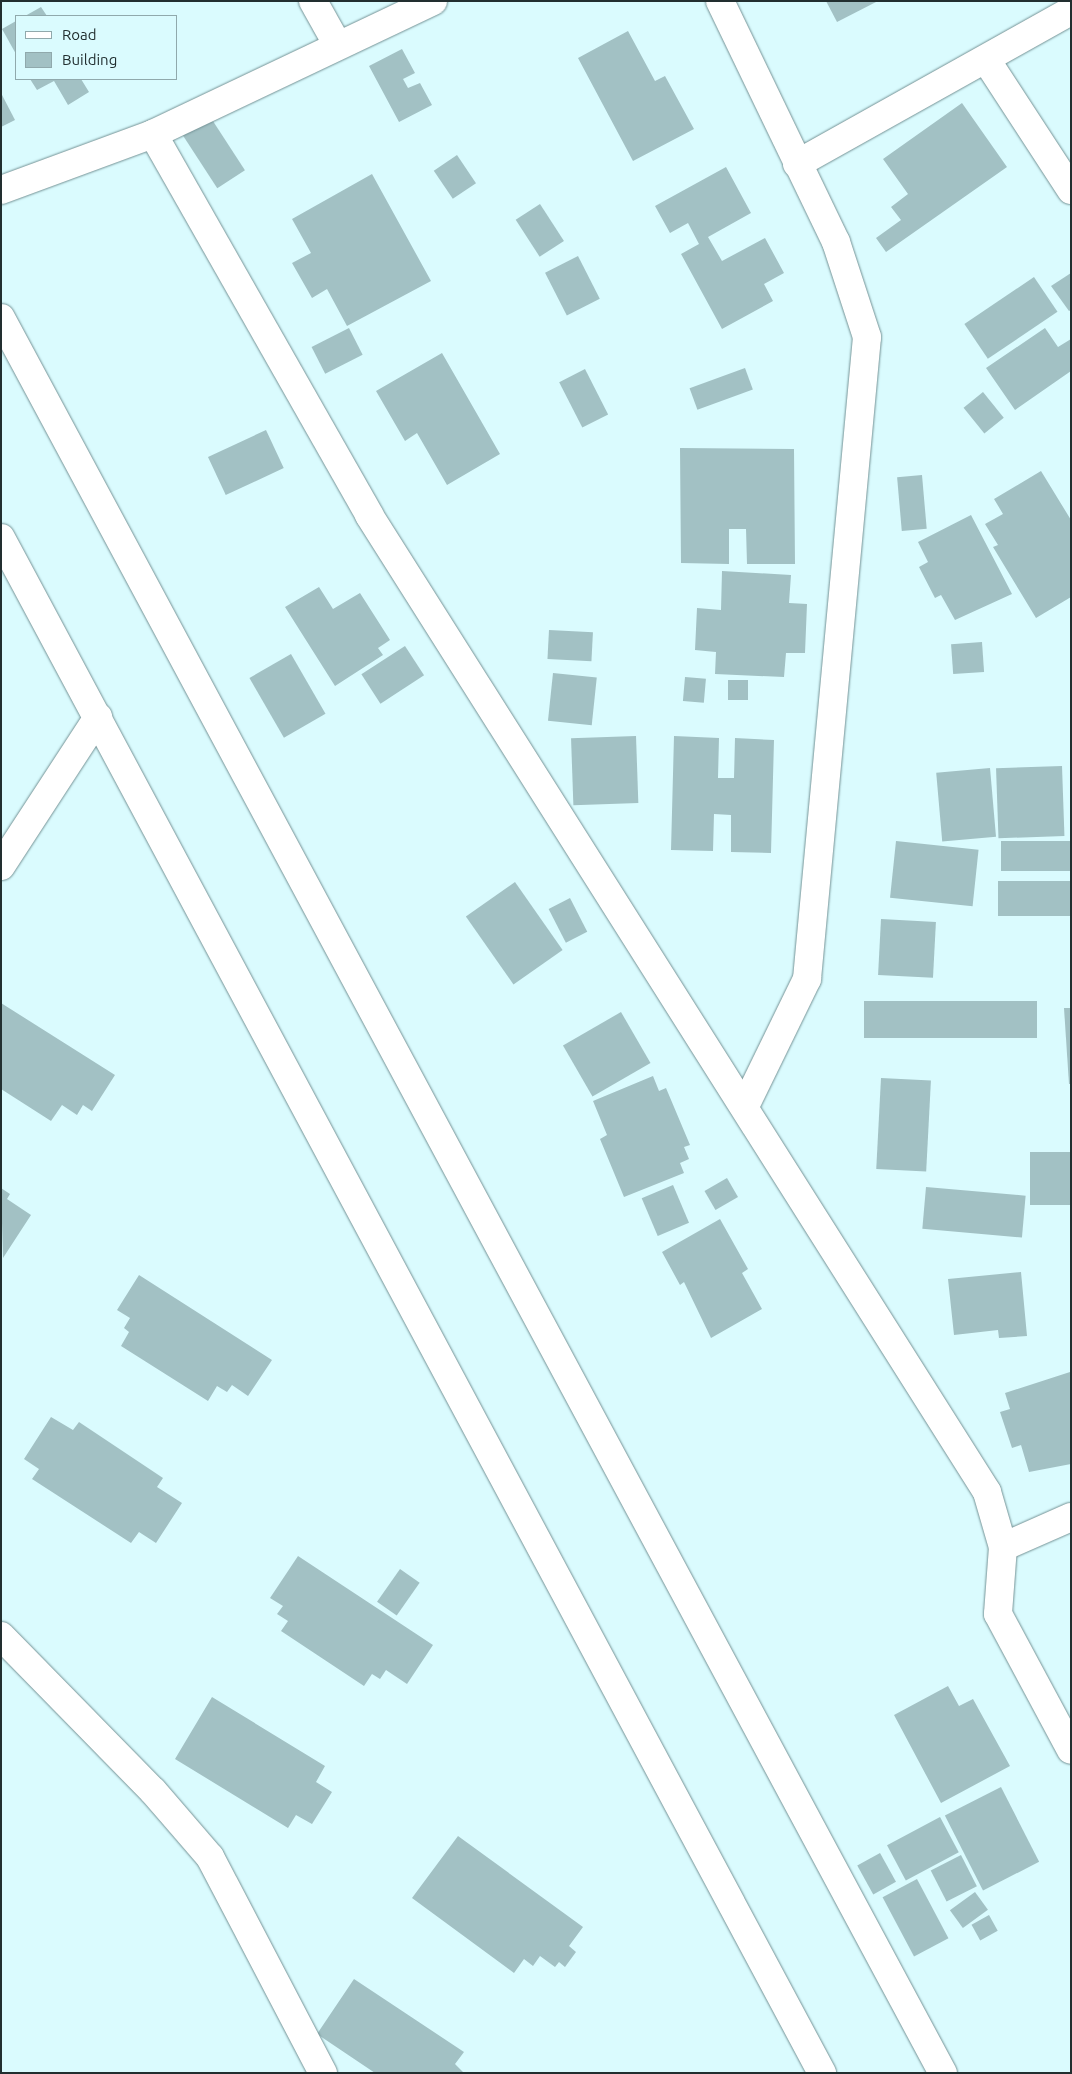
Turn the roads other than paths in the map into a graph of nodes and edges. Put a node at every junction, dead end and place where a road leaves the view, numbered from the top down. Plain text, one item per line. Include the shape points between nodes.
1 (313, 1) edge
2 (434, 1) edge
3 (720, 1) edge
4 (1071, 11) edge
5 (337, 44) junction
6 (986, 61) junction
7 (153, 134) junction
8 (797, 164) junction
9 (1, 190) edge
10 (1071, 190) edge
11 (1, 318) edge
12 (1, 538) edge
13 (98, 717) junction
14 (1, 866) edge
15 (744, 1106) junction
16 (1071, 1517) edge
17 (1003, 1547) junction
18 (1, 1636) edge
19 (1071, 1750) edge
20 (323, 2073) edge
21 (822, 2073) edge
22 (943, 2073) edge

1 - 5 street
2 - 5 street
3 - 8 street
4 - 6 street
5 - 7 street
6 - 8 street
6 - 10 street
7 - 9 street
7 - 15 street via 369,515
8 - 15 street via 836,242 867,338 807,979
11 - 22 street
12 - 13 street
13 - 14 street
13 - 21 street
15 - 17 street via 987,1492
16 - 17 street
17 - 19 street via 998,1614
18 - 20 street via 154,1791 210,1857

